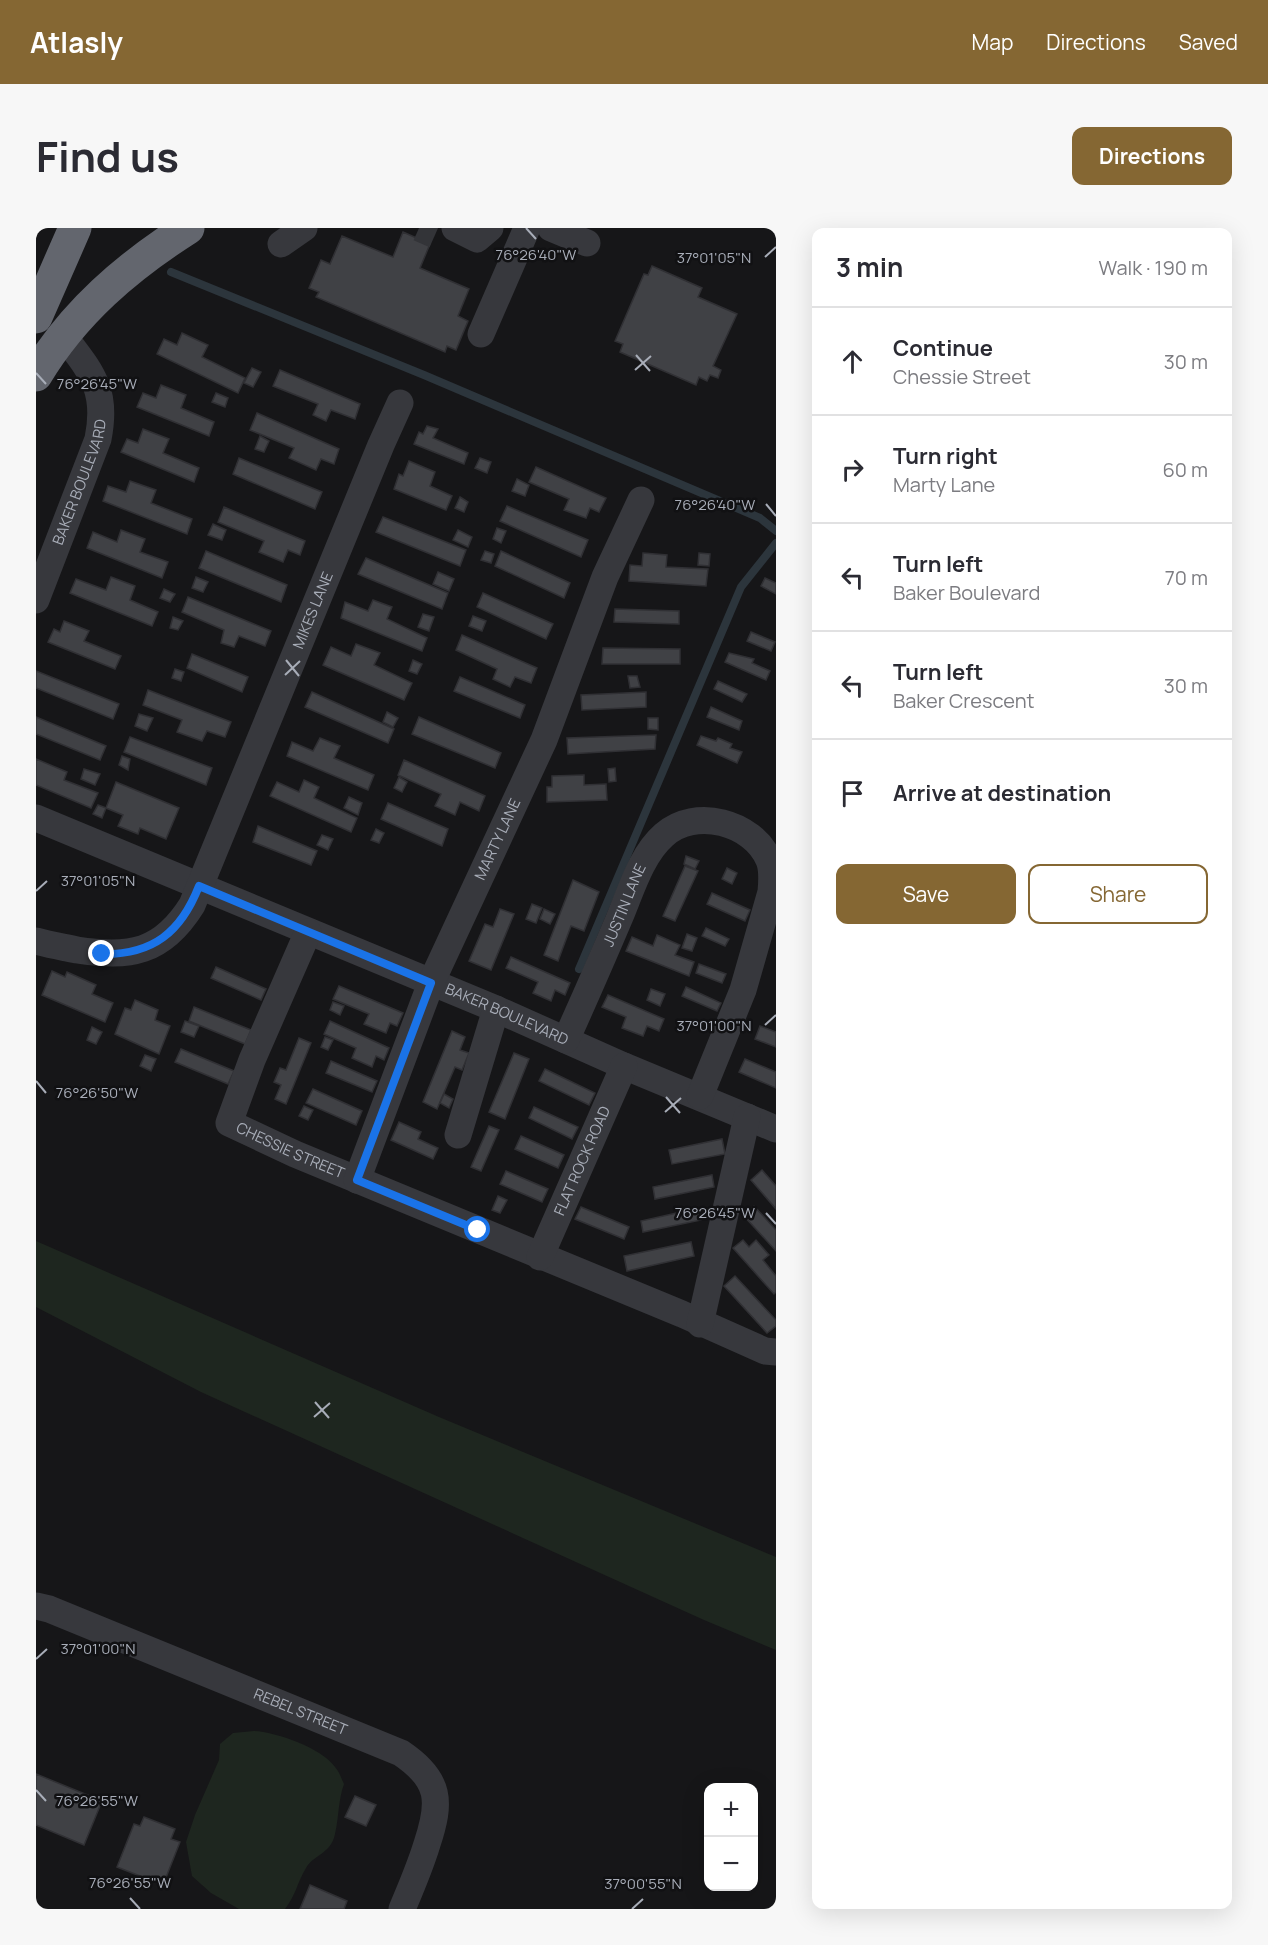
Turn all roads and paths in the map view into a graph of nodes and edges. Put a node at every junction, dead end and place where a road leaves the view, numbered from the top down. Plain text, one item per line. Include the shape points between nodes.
1 (75, 228) edge
2 (188, 228) edge
3 (304, 228) edge
4 (490, 228) edge
5 (527, 228) edge
6 (551, 228) edge
7 (449, 231) tunnel mouth
8 (587, 243) dead end
9 (281, 244) dead end
10 (36, 317) edge
11 (482, 334) dead end
12 (63, 335) junction
13 (36, 375) edge
14 (400, 403) dead end
15 (641, 500) dead end
16 (36, 600) edge
17 (36, 818) edge
18 (199, 886) junction
19 (308, 932) junction
20 (36, 941) edge
21 (431, 983) junction
22 (496, 1009) junction
23 (566, 1040) junction
24 (624, 1066) junction
25 (700, 1096) junction
26 (747, 1117) junction
27 (776, 1129) edge
28 (458, 1134) dead end
29 (357, 1180) junction
30 (540, 1257) junction
31 (700, 1324) junction
32 (776, 1352) edge
33 (36, 1606) edge
34 (402, 1909) edge

1 - 10 highway
2 - 12 highway via 126,271 98,295
3 - 9 street
4 - 7 street via 477,239
5 - 11 street
6 - 8 street
12 - 13 highway
12 - 16 street, BAKER BOULEVARD via 91,371 98,388 101,424
14 - 18 street, MIKES LANE
15 - 21 street, MARTY LANE via 605,577 544,740
17 - 18 street, BAKER BOULEVARD
18 - 19 street, BAKER BOULEVARD
18 - 20 street, MIKES LANE via 182,920 146,948 102,954
19 - 21 street, BAKER BOULEVARD
19 - 29 street, CHESSIE STREET via 229,1123
21 - 22 street, BAKER BOULEVARD
21 - 29 street, MARTY LANE
22 - 23 street, BAKER BOULEVARD
22 - 28 street
23 - 24 street, BAKER BOULEVARD
23 - 25 street, JUSTIN LANE via 652,848 682,824 701,820 726,824 748,835 762,848 769,861 771,892 743,990
24 - 25 street, BAKER BOULEVARD
24 - 30 street, FLAT ROCK ROAD
25 - 26 street, BAKER BOULEVARD
26 - 27 street, BAKER BOULEVARD
26 - 31 street
29 - 30 street, CHESSIE STREET
30 - 31 street, CHESSIE STREET
31 - 32 street, CHESSIE STREET
33 - 34 street, REBEL STREET via 401,1753 417,1763 432,1787 436,1815

